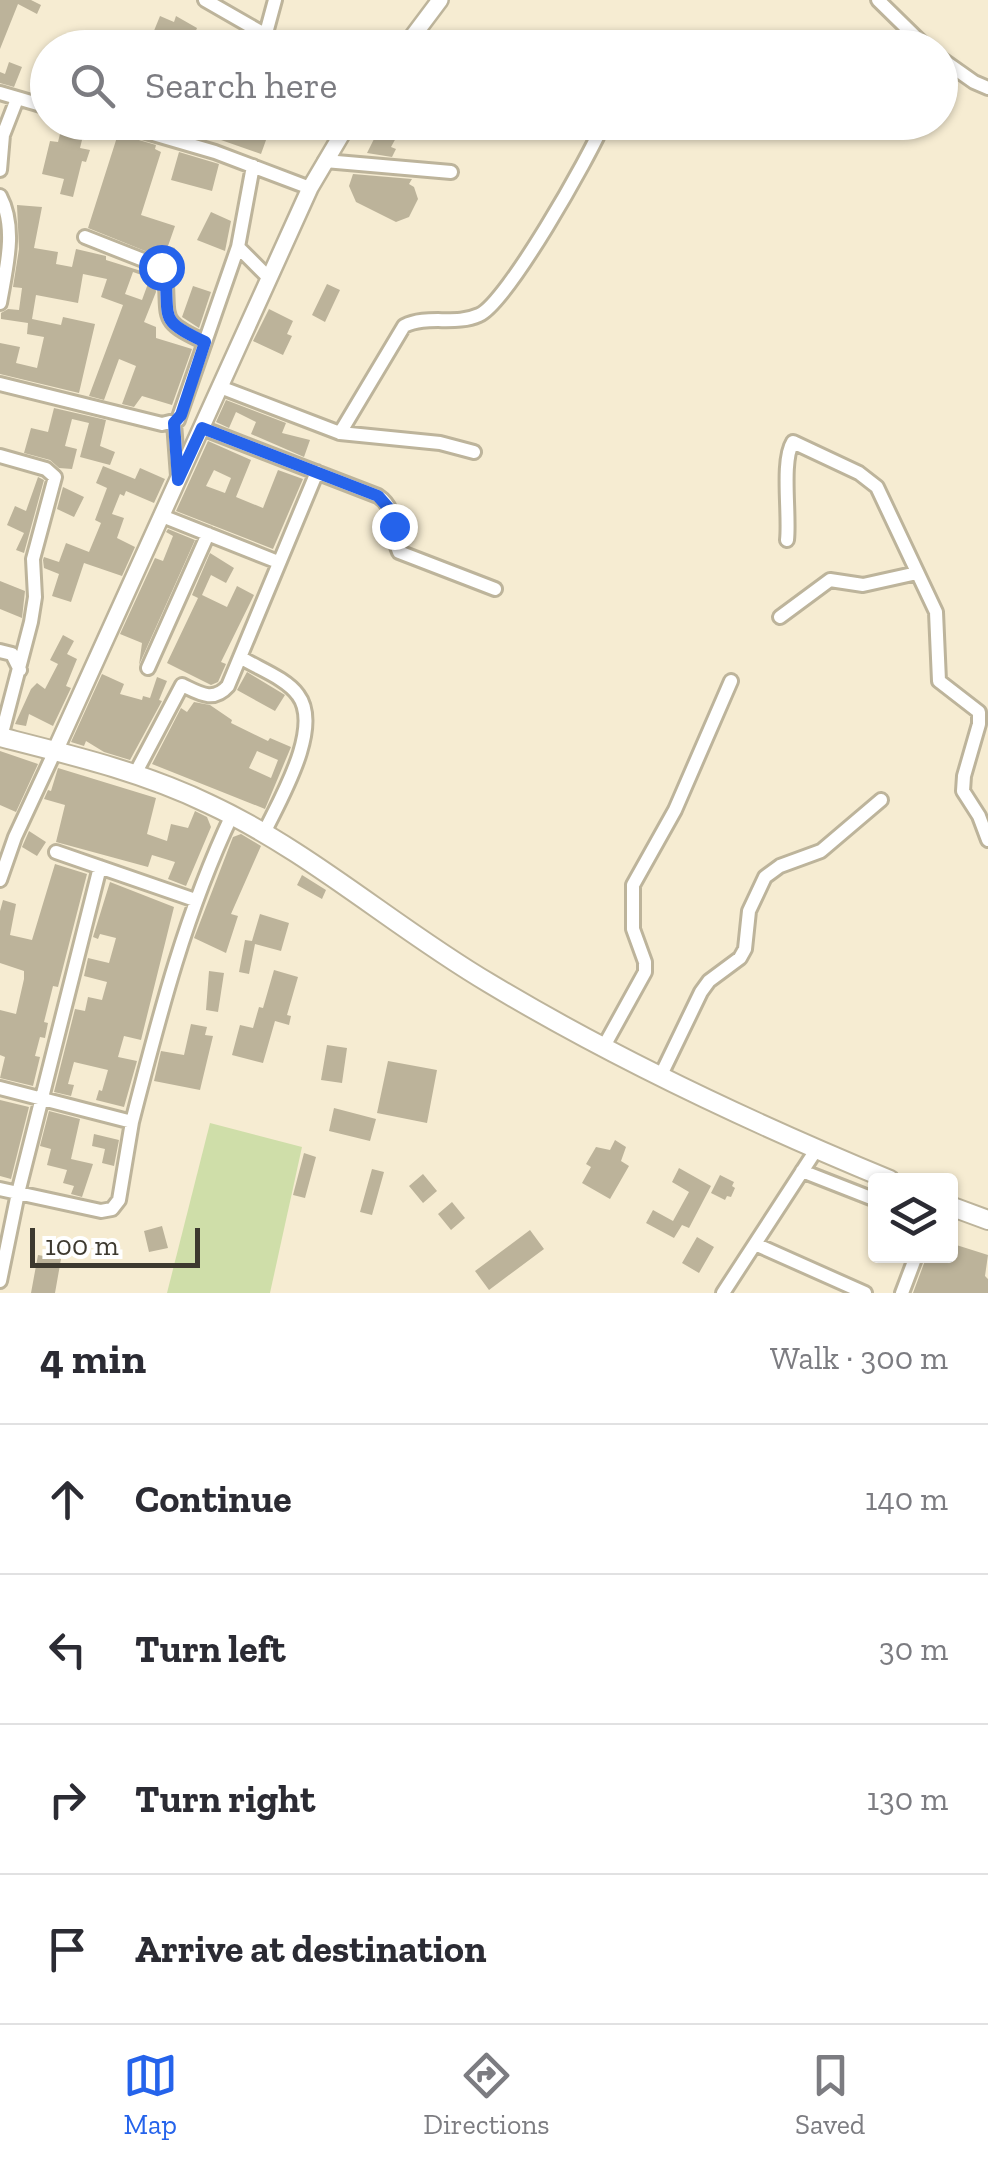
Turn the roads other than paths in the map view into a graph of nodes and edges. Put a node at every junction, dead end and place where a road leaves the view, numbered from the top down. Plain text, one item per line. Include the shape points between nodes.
1 (205, 0) edge
2 (275, 0) edge
3 (440, 0) edge
4 (878, 0) edge
5 (248, 30) edge
6 (267, 30) edge
7 (418, 30) edge
8 (908, 30) edge
9 (958, 71) edge
10 (988, 88) edge
11 (0, 93) edge
12 (17, 99) junction
13 (30, 102) edge
14 (170, 140) edge
15 (338, 140) edge
16 (594, 140) edge
17 (325, 161) junction
18 (253, 166) junction
19 (0, 170) edge
20 (451, 172) dead end
21 (310, 188) junction
22 (0, 196) edge
23 (85, 237) dead end
24 (238, 247) junction
25 (270, 278) junction
26 (0, 303) edge
27 (205, 342) junction
28 (0, 384) edge
29 (220, 387) junction
30 (174, 423) junction
31 (202, 428) junction
32 (340, 433) junction
33 (474, 452) dead end
34 (0, 456) edge
35 (317, 472) junction
36 (178, 480) junction
37 (162, 516) junction
38 (208, 534) junction
39 (787, 540) dead end
40 (278, 562) junction
41 (917, 573) junction
42 (495, 589) dead end
43 (780, 617) dead end
44 (0, 651) edge
45 (240, 657) junction
46 (148, 668) dead end
47 (20, 670) junction
48 (731, 681) dead end
49 (0, 737) edge
50 (54, 751) junction
51 (135, 774) junction
52 (881, 800) dead end
53 (232, 815) junction
54 (264, 834) junction
55 (988, 840) edge
56 (56, 852) dead end
57 (100, 867) junction
58 (0, 880) edge
59 (195, 900) junction
60 (603, 1048) junction
61 (660, 1077) junction
62 (0, 1088) edge
63 (42, 1100) junction
64 (132, 1122) junction
65 (816, 1150) junction
66 (802, 1171) junction
67 (873, 1173) edge
68 (0, 1190) edge
69 (18, 1194) junction
70 (868, 1197) edge
71 (958, 1209) edge
72 (988, 1220) edge
73 (755, 1244) junction
74 (913, 1263) edge
75 (0, 1281) edge
76 (723, 1293) edge
77 (866, 1293) edge
78 (902, 1293) edge

1 - 5 street
2 - 6 street
3 - 7 street
4 - 8 street
9 - 10 street
11 - 12 street
12 - 13 street
12 - 19 street via 3,135
14 - 18 street
15 - 17 street
16 - 32 street via 489,308 466,318 404,326
17 - 20 street
17 - 21 street
18 - 21 street
18 - 24 street
21 - 25 street
22 - 26 street via 10,228
23 - 27 street via 161,267 170,322
24 - 25 street
24 - 27 street
25 - 29 street
27 - 30 street
28 - 30 street
29 - 31 street
29 - 32 street
30 - 36 street
31 - 35 street
31 - 36 street
32 - 33 street
34 - 47 street via 46,469 55,478 33,560 34,605
35 - 40 street
35 - 42 street via 386,502 399,552
36 - 37 street
37 - 38 street
37 - 50 street
38 - 40 street
38 - 46 street
39 - 41 street via 786,462 796,441 869,478
40 - 45 street
41 - 43 street via 863,585 830,580
41 - 55 street via 936,612 939,681 979,712 963,791
44 - 47 street via 12,654
45 - 51 street via 221,694 210,697 182,685
45 - 54 street via 291,688 305,710 304,740
47 - 49 street
48 - 60 street via 633,885 633,928 645,972
49 - 50 main road
50 - 51 main road
50 - 58 street
51 - 53 main road
52 - 61 street via 820,851 765,877 748,911 745,949 701,992
53 - 54 main road
53 - 59 street
54 - 60 main road via 484,980
56 - 57 street
57 - 59 street
57 - 63 street
59 - 64 street
60 - 61 main road
61 - 65 main road
62 - 63 street
63 - 64 street
63 - 69 street
64 - 69 street via 112,1209
65 - 66 street
65 - 67 main road
66 - 70 street
66 - 73 street
68 - 69 street
69 - 75 street
71 - 72 main road
73 - 76 street
73 - 77 street
74 - 78 street

